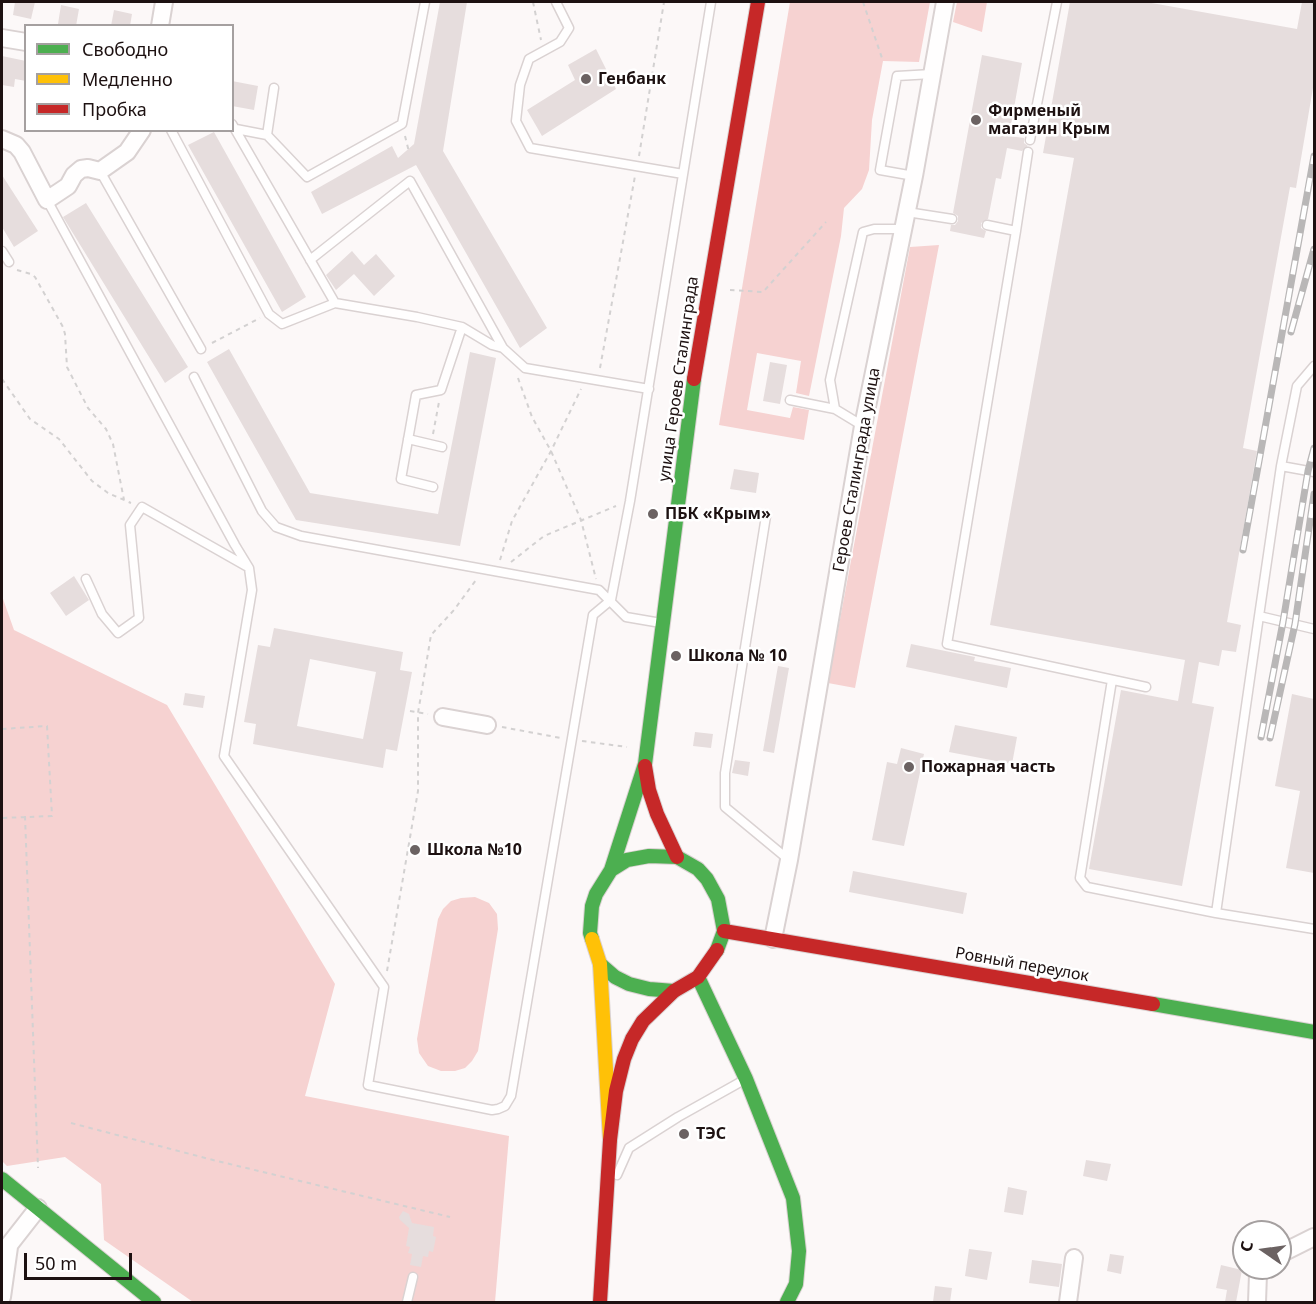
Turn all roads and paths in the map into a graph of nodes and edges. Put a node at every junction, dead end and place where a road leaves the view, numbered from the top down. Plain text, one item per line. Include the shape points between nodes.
1 (164, 2) edge
2 (425, 2) edge
3 (533, 2) edge
4 (556, 2) edge
5 (664, 2) edge
6 (711, 2) edge
7 (758, 2) edge
8 (863, 2) edge
9 (945, 2) edge
10 (1057, 2) edge
11 (160, 24) edge
12 (2, 38) edge
13 (24, 42) edge
14 (543, 51) junction
15 (883, 61) dead end
16 (932, 74) junction
17 (274, 88) dead end
18 (402, 124) junction
19 (234, 127) edge
20 (141, 132) edge
21 (172, 132) edge
22 (267, 135) junction
23 (2, 139) edge
24 (1030, 140) dead end
25 (410, 152) dead end
26 (1028, 152) dead end
27 (637, 166) junction
28 (100, 171) junction
29 (683, 174) junction
30 (914, 177) junction
31 (47, 200) junction
32 (907, 212) junction
33 (952, 219) dead end
34 (826, 222) dead end
35 (987, 225) dead end
36 (903, 229) junction
37 (1016, 231) junction
38 (2, 251) edge
39 (310, 260) junction
40 (9, 262) joint
41 (709, 286) junction
42 (335, 303) junction
43 (269, 314) junction
44 (462, 327) junction
45 (503, 348) junction
46 (201, 349) joint
47 (510, 355) junction
48 (1314, 366) edge
49 (194, 377) dead end
50 (2, 379) edge
51 (586, 379) junction
52 (597, 381) junction
53 (649, 389) junction
54 (441, 390) junction
55 (790, 400) dead end
56 (835, 410) junction
57 (863, 426) junction
58 (408, 439) junction
59 (431, 444) junction
60 (442, 447) dead end
61 (551, 451) junction
62 (1281, 466) junction
63 (1314, 472) edge
64 (433, 487) dead end
65 (124, 500) junction
66 (630, 501) junction
67 (142, 507) junction
68 (766, 516) dead end
69 (581, 520) junction
70 (249, 568) junction
71 (483, 570) junction
72 (497, 573) junction
73 (86, 579) dead end
74 (599, 590) junction
75 (610, 600) junction
76 (1259, 616) junction
77 (662, 624) junction
78 (1314, 629) edge
79 (1112, 680) junction
80 (1146, 687) dead end
81 (410, 711) dead end
82 (418, 713) junction
83 (443, 717) joint
84 (487, 725) joint
85 (2, 729) edge
86 (571, 740) junction
87 (646, 749) junction
88 (645, 764) junction
89 (25, 816) junction
90 (2, 818) edge
91 (677, 857) junction
92 (789, 860) junction
93 (611, 870) junction
94 (1216, 913) junction
95 (1314, 929) edge
96 (723, 931) junction
97 (773, 939) junction
98 (600, 964) junction
99 (698, 977) junction
100 (384, 987) junction
101 (674, 990) junction
102 (1314, 1032) edge
103 (746, 1079) junction
104 (71, 1123) dead end
105 (610, 1140) junction
106 (38, 1168) dead end
107 (2, 1179) edge
108 (38, 1208) junction
109 (606, 1213) junction
110 (450, 1217) dead end
111 (1314, 1237) edge
112 (4, 1247) edge
113 (1292, 1248) edge
114 (1074, 1258) dead end
115 (413, 1277) dead end
116 (1258, 1280) edge
117 (2, 1297) edge
118 (154, 1302) edge
119 (407, 1302) edge
120 (600, 1302) edge
121 (787, 1302) edge
122 (1068, 1302) edge
123 (1257, 1302) edge

1 - 11 street
2 - 18 lane
3 - 14 path
4 - 14 lane via 569,28 560,42
5 - 27 path
6 - 29 lane
7 - 41 main road, улица Героев Сталинграда
8 - 15 path
9 - 16 street, Героев Сталинграда улица
10 - 24 lane
12 - 13 street
14 - 27 lane via 530,59 520,85 516,121 530,148
16 - 30 street, Героев Сталинграда улица
16 - 30 lane via 897,76 880,170
17 - 22 lane
18 - 22 lane via 306,177
18 - 25 path
19 - 22 lane
19 - 39 lane
20 - 28 street via 127,152
21 - 43 lane
23 - 31 street via 22,152
26 - 37 lane
27 - 29 lane
27 - 52 path
28 - 31 street via 81,169 68,186
28 - 46 lane
29 - 53 lane
30 - 32 street, Героев Сталинграда улица
31 - 70 lane
32 - 33 lane
32 - 36 street, Героев Сталинграда улица
34 - 41 path via 763,292
35 - 37 lane
36 - 56 lane via 863,232 830,380
36 - 57 street, Героев Сталинграда улица
37 - 79 lane via 947,644
38 - 40 lane
39 - 42 lane
39 - 45 lane via 410,181
40 - 65 path via 16,270 35,277 63,327 67,367 113,444
41 - 77 main road, улица Героев Сталинграда
42 - 43 lane via 282,324
42 - 44 lane
43 - 46 path
44 - 45 lane
44 - 54 lane
45 - 47 lane
47 - 51 lane via 525,368
47 - 61 path via 532,417
48 - 62 lane via 1297,386
49 - 71 lane via 262,511 276,527 301,536
50 - 65 path via 30,419 59,440 92,481
51 - 52 lane
51 - 61 path
52 - 53 lane
53 - 66 lane
54 - 58 lane via 416,395
54 - 59 path
55 - 56 lane
56 - 57 lane
57 - 92 street, Героев Сталинграда улица
58 - 59 lane
58 - 64 lane via 401,479
59 - 60 lane
61 - 69 path
61 - 72 path via 512,520
62 - 63 lane
62 - 76 lane
65 - 67 path
66 - 69 path
66 - 75 lane
67 - 70 lane
67 - 73 lane via 130,525 139,618 118,633 102,614
68 - 92 lane via 725,773 725,807
69 - 72 path via 544,536
69 - 74 path
70 - 100 lane via 252,590 224,756
71 - 72 lane
71 - 82 path via 431,635
72 - 74 lane
74 - 75 lane
75 - 77 lane via 626,617
75 - 86 lane via 594,615
76 - 78 lane
76 - 94 lane
77 - 87 main road, улица Героев Сталинграда
79 - 80 lane
79 - 94 lane via 1080,878 1087,886
81 - 82 path
82 - 83 path
82 - 100 path via 418,791
83 - 84 street
84 - 86 path
85 - 89 path via 47,726 52,816
86 - 87 path
86 - 100 lane via 512,1096 505,1106 492,1110 368,1085
87 - 88 main road, улица Героев Сталинграда
88 - 91 main road, улица Героев Сталинграда via 657,814
88 - 93 main road, улица Героев Сталинграда
89 - 90 path
89 - 106 path
91 - 93 main road via 627,860
91 - 96 main road via 707,879 718,899
92 - 97 street, Героев Сталинграда улица
93 - 98 main road via 596,894 590,920
94 - 95 lane
96 - 97 main road, Ровный переулок
96 - 99 main road via 718,948
97 - 102 main road, Ровный переулок
98 - 101 main road via 629,984
98 - 105 main road
99 - 101 main road
99 - 103 main road
101 - 105 main road via 643,1021 632,1039 616,1091
103 - 109 lane via 630,1148
103 - 121 main road via 793,1198 799,1251 796,1284
104 - 110 path
105 - 109 main road
107 - 108 main road
108 - 112 street
108 - 118 main road
109 - 120 main road
111 - 113 street
112 - 117 street
114 - 122 street
115 - 119 lane
116 - 123 street

